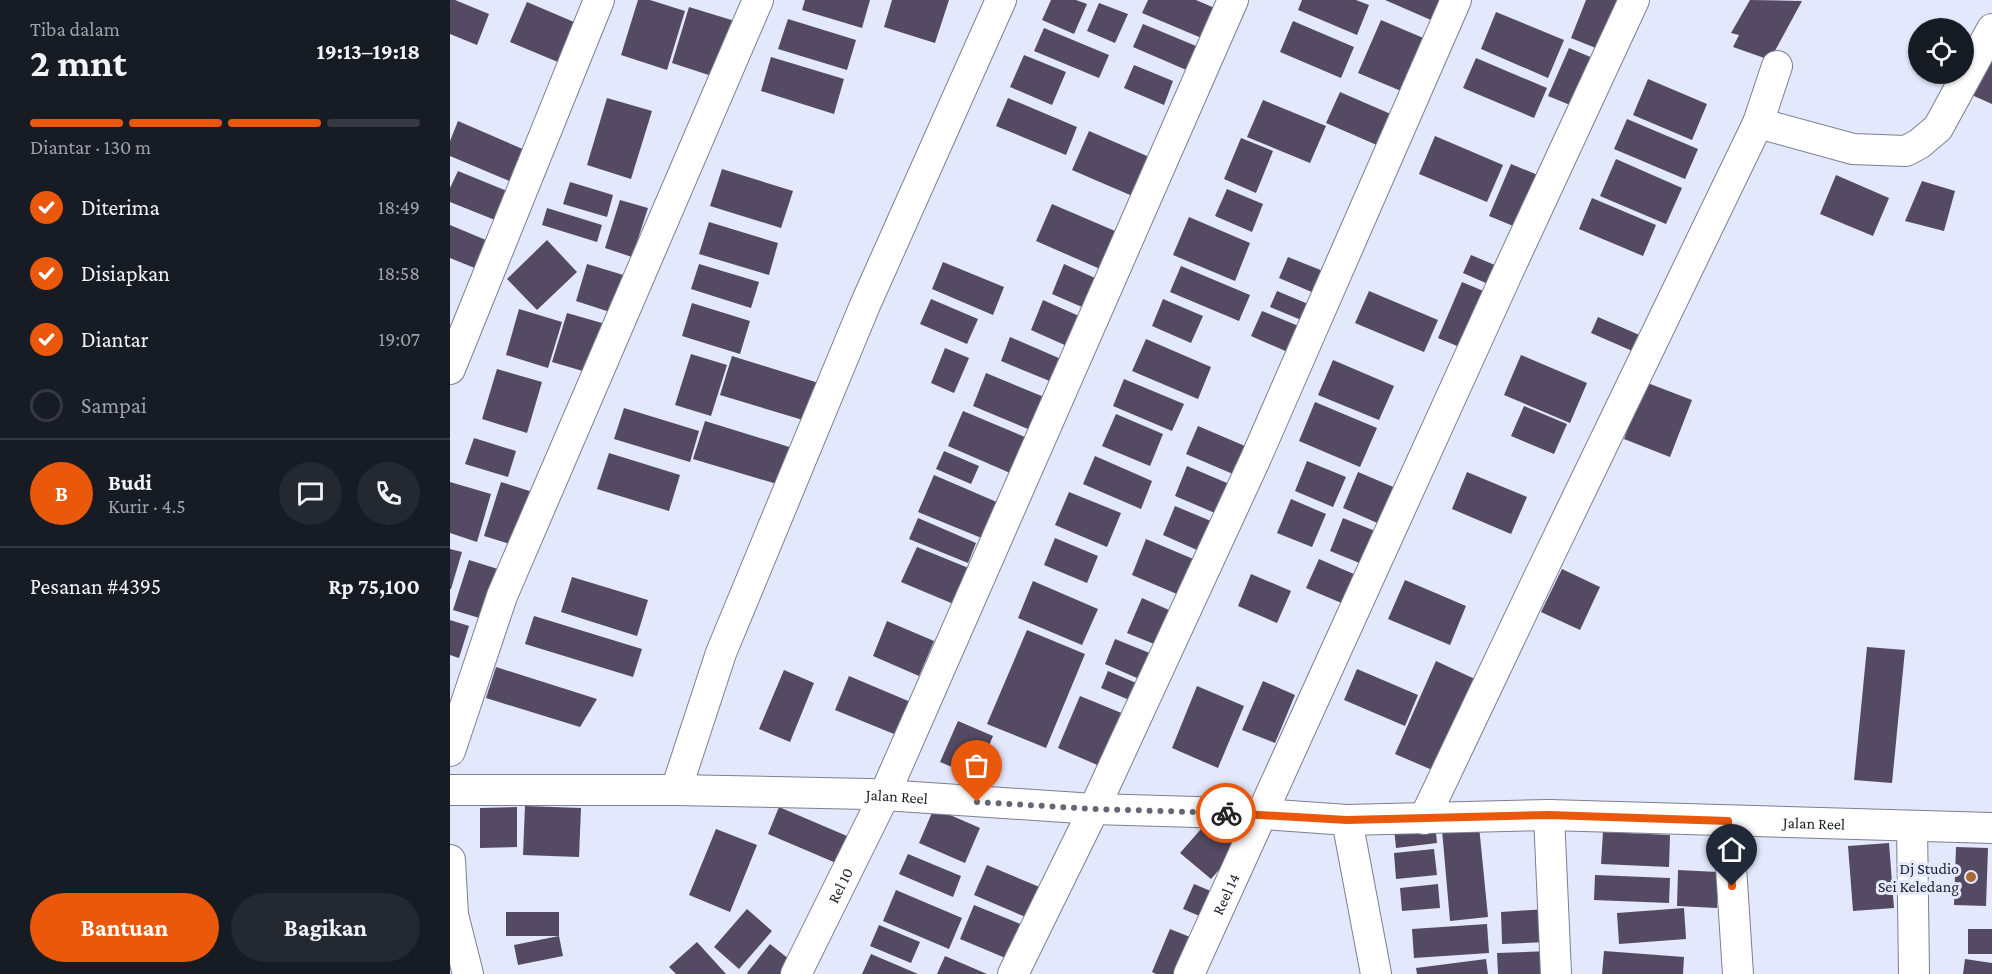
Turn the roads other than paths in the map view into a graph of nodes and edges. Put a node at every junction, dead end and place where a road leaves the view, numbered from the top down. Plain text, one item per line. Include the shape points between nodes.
1 (599, 0) edge
2 (758, 0) edge
3 (1001, 0) edge
4 (1456, 0) edge
5 (1634, 0) edge
6 (1228, 2) edge
7 (1992, 29) edge
8 (1777, 66) dead end
9 (1758, 123) junction
10 (450, 369) edge
11 (450, 751) edge
12 (450, 790) edge
13 (676, 790) junction
14 (884, 796) junction
15 (1094, 809) junction
16 (1263, 814) junction
17 (1549, 815) junction
18 (1424, 819) junction
19 (1347, 820) junction
20 (1728, 821) junction
21 (1912, 826) junction
22 (1992, 828) edge
23 (450, 860) edge
24 (451, 905) edge
25 (468, 974) edge
26 (796, 974) edge
27 (1013, 974) edge
28 (1189, 974) edge
29 (1376, 974) edge
30 (1556, 974) edge
31 (1737, 974) edge
32 (1914, 974) edge

1 - 10 street
2 - 11 street via 502,596
3 - 13 street via 865,305 739,609
4 - 15 street via 1255,460
5 - 16 street, Reel 14
6 - 14 street, Rel 10
7 - 9 street via 1938,128 1906,151 1853,149
8 - 9 street
9 - 18 street
12 - 13 street, Jalan Reel
13 - 14 street, Jalan Reel
14 - 15 street, Jalan Reel
14 - 26 street, Rel 10
15 - 16 street, Jalan Reel
15 - 27 street
16 - 19 street, Jalan Reel
16 - 28 street, Reel 14
17 - 18 street, Jalan Reel
17 - 20 street, Jalan Reel
17 - 30 street
18 - 19 street, Jalan Reel
19 - 29 street
20 - 21 street, Jalan Reel
20 - 31 street
21 - 22 street, Jalan Reel
21 - 32 street
23 - 24 street
24 - 25 street

